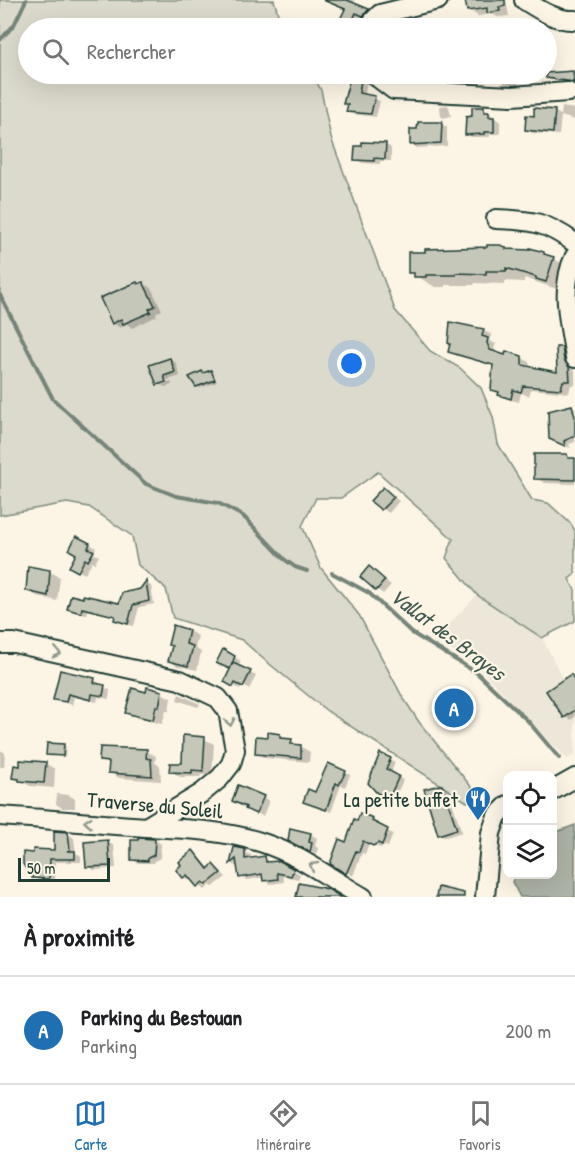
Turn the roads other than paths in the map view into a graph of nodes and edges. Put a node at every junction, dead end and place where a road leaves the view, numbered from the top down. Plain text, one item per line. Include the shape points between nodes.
1 (438, 0) edge
2 (524, 0) edge
3 (376, 18) edge
4 (575, 20) edge
5 (386, 84) edge
6 (568, 92) dead end
7 (496, 219) dead end
8 (575, 243) edge
9 (575, 256) edge
10 (575, 358) edge
11 (0, 643) edge
12 (575, 768) edge
13 (557, 778) edge
14 (575, 778) edge
15 (557, 788) edge
16 (503, 809) edge
17 (0, 816) edge
18 (146, 827) junction
19 (363, 897) edge
20 (485, 897) edge

1 - 3 street
2 - 4 street via 547,14
5 - 6 street via 404,91 512,96
7 - 8 street via 543,224
9 - 10 street via 568,272 566,295
11 -> 18 street via 180,680 218,698 228,711 235,750 231,764 202,793
12 - 13 street
14 - 15 street
16 - 20 street via 491,833
18 -> 17 street, Traverse du Soleil
19 -> 18 street, Traverse du Soleil via 298,857 263,843 190,828

